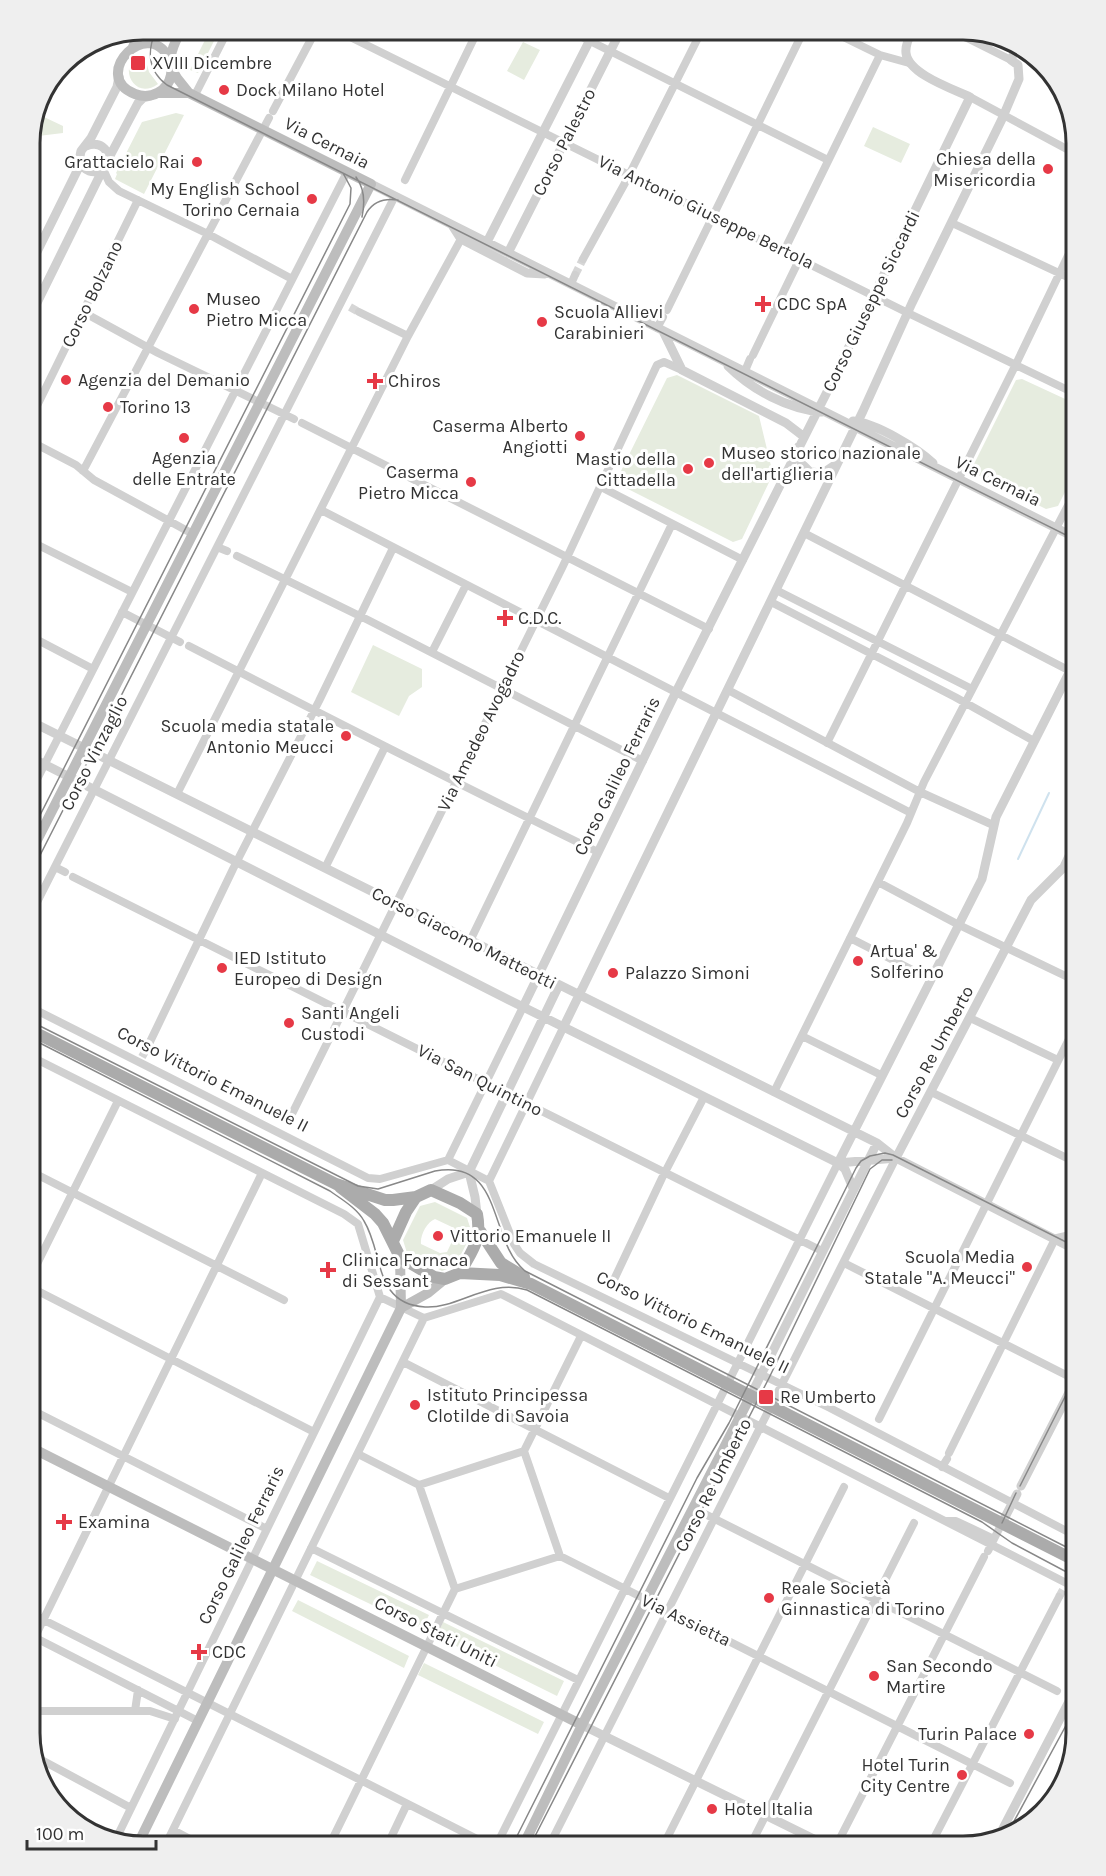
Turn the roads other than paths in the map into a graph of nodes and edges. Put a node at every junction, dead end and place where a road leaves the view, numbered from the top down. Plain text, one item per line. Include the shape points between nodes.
1 (176, 40) edge
2 (222, 40) edge
3 (311, 40) edge
4 (358, 40) edge
5 (473, 40) edge
6 (136, 41) edge
7 (589, 41) joint
8 (616, 41) edge
9 (697, 41) edge
10 (799, 41) edge
11 (851, 41) edge
12 (909, 41) edge
13 (974, 41) edge
14 (133, 47) junction
15 (610, 52) junction
16 (1013, 54) edge
17 (880, 55) junction
18 (1011, 60) junction
19 (909, 63) junction
20 (171, 65) junction
21 (119, 75) junction
22 (451, 84) junction
23 (674, 85) junction
24 (156, 94) junction
25 (192, 94) junction
26 (970, 97) junction
27 (1003, 116) junction
28 (757, 125) junction
29 (263, 130) junction
30 (543, 131) junction
31 (564, 142) junction
32 (86, 146) junction
33 (1066, 149) edge
34 (828, 160) junction
35 (80, 161) junction
36 (105, 166) junction
37 (347, 172) junction
38 (629, 174) junction
39 (405, 180) dead end
40 (371, 184) junction
41 (395, 196) junction
42 (138, 200) junction
43 (712, 216) junction
44 (450, 223) junction
45 (952, 223) junction
46 (208, 234) junction
47 (461, 239) junction
48 (487, 242) junction
49 (41, 245) edge
50 (784, 251) junction
51 (508, 253) junction
52 (800, 258) junction
53 (583, 259) tunnel mouth
54 (1066, 260) edge
55 (1060, 273) junction
56 (575, 274) tunnel mouth
57 (554, 276) junction
58 (1066, 276) edge
59 (292, 279) junction
60 (571, 284) junction
61 (41, 295) edge
62 (874, 295) junction
63 (341, 303) junction
64 (350, 308) tunnel mouth
65 (83, 312) junction
66 (359, 312) tunnel mouth
67 (908, 313) junction
68 (660, 329) junction
69 (408, 336) junction
70 (148, 348) junction
71 (723, 360) junction
72 (1015, 365) junction
73 (682, 370) junction
74 (745, 371) junction
75 (1066, 389) edge
76 (234, 392) junction
77 (41, 398) edge
78 (259, 403) junction
79 (820, 411) junction
80 (284, 414) junction
81 (856, 424) junction
82 (803, 436) junction
83 (41, 447) edge
84 (798, 447) junction
85 (352, 448) junction
86 (838, 461) junction
87 (83, 471) junction
88 (958, 479) junction
89 (601, 487) junction
90 (321, 510) junction
91 (1066, 510) edge
92 (168, 521) junction
93 (672, 524) junction
94 (1057, 528) junction
95 (1066, 532) edge
96 (804, 533) junction
97 (193, 534) junction
98 (41, 546) edge
99 (217, 547) junction
100 (393, 548) junction
101 (227, 551) dead end
102 (237, 556) dead end
103 (566, 557) junction
104 (743, 560) junction
105 (285, 580) junction
106 (466, 585) junction
107 (906, 585) junction
108 (776, 590) junction
109 (132, 592) junction
110 (638, 594) junction
111 (771, 602) junction
112 (122, 612) junction
113 (360, 616) junction
114 (535, 621) junction
115 (146, 624) junction
116 (709, 629) junction
117 (1001, 636) junction
118 (171, 637) junction
119 (878, 640) junction
120 (41, 642) edge
121 (180, 642) dead end
122 (189, 646) dead end
123 (432, 652) junction
124 (871, 653) junction
125 (607, 658) junction
126 (93, 669) junction
127 (1066, 669) edge
128 (239, 672) junction
129 (1066, 679) edge
130 (502, 687) junction
131 (972, 689) junction
132 (728, 690) junction
133 (676, 694) junction
134 (964, 702) junction
135 (315, 710) junction
136 (716, 712) junction
137 (574, 725) junction
138 (41, 726) edge
139 (59, 736) junction
140 (1034, 741) junction
141 (827, 742) junction
142 (385, 747) junction
143 (83, 748) junction
144 (108, 760) junction
145 (643, 761) junction
146 (41, 762) edge
147 (45, 764) junction
148 (41, 773) edge
149 (69, 776) junction
150 (457, 781) junction
151 (94, 789) junction
152 (921, 792) junction
153 (177, 794) junction
154 (911, 813) junction
155 (529, 819) junction
156 (993, 825) junction
157 (253, 832) junction
158 (41, 833) edge
159 (598, 852) junction
160 (237, 861) junction
161 (1066, 863) edge
162 (55, 867) junction
163 (1064, 867) joint
164 (326, 868) junction
165 (878, 882) junction
166 (41, 895) edge
167 (396, 904) junction
168 (959, 925) junction
169 (381, 934) junction
170 (850, 938) junction
171 (200, 940) junction
172 (470, 941) junction
173 (1006, 948) junction
174 (539, 975) junction
175 (1066, 976) edge
176 (930, 979) junction
177 (559, 986) junction
178 (579, 996) junction
179 (523, 1006) junction
180 (343, 1011) junction
181 (40, 1012) edge
182 (543, 1016) junction
183 (970, 1018) junction
184 (564, 1026) junction
185 (40, 1035) edge
186 (802, 1036) junction
187 (1066, 1044) edge
188 (148, 1046) tunnel mouth
189 (1058, 1060) junction
190 (40, 1061) edge
191 (881, 1075) junction
192 (485, 1082) junction
193 (774, 1092) junction
194 (931, 1092) junction
195 (506, 1093) junction
196 (704, 1097) junction
197 (118, 1101) junction
198 (526, 1104) junction
199 (289, 1120) dead end
200 (854, 1131) junction
201 (1020, 1136) junction
202 (876, 1143) junction
203 (896, 1158) junction
204 (1066, 1158) edge
205 (448, 1160) junction
206 (867, 1161) junction
207 (838, 1163) junction
208 (469, 1172) junction
209 (261, 1173) junction
210 (664, 1173) junction
211 (40, 1176) edge
212 (489, 1181) junction
213 (336, 1184) junction
214 (853, 1188) junction
215 (431, 1190) junction
216 (72, 1192) junction
217 (416, 1197) junction
218 (986, 1204) junction
219 (477, 1214) junction
220 (480, 1231) junction
221 (1066, 1236) edge
222 (1055, 1239) junction
223 (393, 1240) junction
224 (799, 1240) junction
225 (1066, 1245) edge
226 (822, 1251) junction
227 (40, 1257) edge
228 (400, 1257) junction
229 (844, 1263) junction
230 (216, 1265) junction
231 (460, 1274) junction
232 (445, 1279) junction
233 (531, 1284) junction
234 (40, 1292) edge
235 (607, 1292) junction
236 (380, 1298) junction
237 (284, 1300) dead end
238 (935, 1307) junction
239 (401, 1308) junction
240 (424, 1318) junction
241 (581, 1336) junction
242 (1004, 1343) junction
243 (170, 1359) junction
244 (403, 1362) junction
245 (738, 1363) junction
246 (1066, 1374) edge
247 (761, 1375) junction
248 (728, 1383) junction
249 (782, 1385) junction
250 (751, 1395) junction
251 (1066, 1398) edge
252 (718, 1405) junction
253 (772, 1406) junction
254 (40, 1414) edge
255 (740, 1416) junction
256 (876, 1425) junction
257 (761, 1427) junction
258 (535, 1430) junction
259 (314, 1432) junction
260 (40, 1452) edge
261 (524, 1452) junction
262 (358, 1454) junction
263 (123, 1456) junction
264 (942, 1467) junction
265 (848, 1480) junction
266 (419, 1485) junction
267 (108, 1486) junction
268 (669, 1498) junction
269 (1012, 1503) junction
270 (693, 1508) junction
271 (917, 1516) junction
272 (714, 1518) junction
273 (1002, 1523) junction
274 (267, 1529) junction
275 (1066, 1531) edge
276 (311, 1548) junction
277 (989, 1548) junction
278 (560, 1556) junction
279 (1066, 1556) edge
280 (253, 1559) junction
281 (805, 1564) junction
282 (273, 1569) junction
283 (296, 1580) junction
284 (1066, 1586) edge
285 (455, 1589) junction
286 (624, 1589) junction
287 (1059, 1597) tunnel mouth
288 (875, 1599) junction
289 (646, 1600) junction
290 (667, 1610) junction
291 (444, 1612) junction
292 (40, 1618) edge
293 (44, 1620) junction
294 (40, 1625) edge
295 (945, 1635) junction
296 (40, 1640) edge
297 (427, 1646) junction
298 (759, 1657) junction
299 (1020, 1673) junction
300 (578, 1680) junction
301 (138, 1690) junction
302 (828, 1691) junction
303 (187, 1693) junction
304 (1064, 1695) joint
305 (207, 1703) junction
306 (40, 1711) edge
307 (135, 1711) junction
308 (561, 1713) junction
309 (230, 1714) junction
310 (177, 1715) junction
311 (198, 1721) junction
312 (582, 1725) junction
313 (897, 1726) junction
314 (606, 1735) junction
315 (45, 1762) edge
316 (973, 1764) junction
317 (697, 1780) junction
318 (361, 1781) junction
319 (1016, 1786) junction
320 (407, 1804) junction
321 (131, 1808) junction
322 (765, 1815) junction
323 (1002, 1827) edge
324 (173, 1830) junction
325 (119, 1833) edge
326 (142, 1835) edge
327 (170, 1835) edge
328 (182, 1835) edge
329 (334, 1835) edge
330 (392, 1835) edge
331 (469, 1835) edge
332 (501, 1835) edge
333 (528, 1835) edge
334 (554, 1836) edge
335 (668, 1836) edge
336 (755, 1836) edge
337 (807, 1836) edge
338 (841, 1836) edge
339 (935, 1836) edge

1 - 20 main road
2 - 25 street
3 - 29 street
4 - 22 street, Via Antonio Giuseppe Bertola
5 - 22 street
6 - 14 main road
7 - 15 street
7 - 30 street, Corso Palestro
8 - 15 street, Corso Palestro
9 - 23 street
10 - 28 street
11 - 17 street
12 - 19 street via 905,50
13 - 18 street
14 - 20 main road via 154,45 164,51
14 - 21 main road via 121,60
15 - 23 street
15 - 31 street, Corso Palestro
16 - 18 street
17 - 19 street
17 - 34 street
18 - 27 street, Corso Giuseppe Siccardi via 1018,64 1019,79
19 - 26 street
20 - 24 main road via 167,85
20 - 25 main road, Via Cernaia
21 - 24 main road via 134,94
21 - 32 street via 117,87
22 - 30 street, Via Antonio Giuseppe Bertola
22 - 39 street
23 - 28 street
23 - 38 street
24 - 25 main road, Via Cernaia
24 - 36 street via 138,103
25 - 29 main road, Via Cernaia
26 - 27 street
26 - 62 street, Corso Giuseppe Siccardi
27 - 33 street
27 - 45 street, Corso Giuseppe Siccardi
28 - 34 street
28 - 43 street
29 - 37 main road, Via Cernaia
29 - 46 street
30 - 31 street, Via Antonio Giuseppe Bertola
30 - 48 street, Corso Palestro
31 - 38 street, Via Antonio Giuseppe Bertola
31 - 51 street, Corso Palestro
32 - 35 street
32 - 36 street via 104,147 108,155
34 - 50 street
35 - 36 street via 89,171
35 - 49 street
36 - 42 street via 109,182
36 - 61 street
37 - 40 main road, Via Cernaia
37 - 59 street
38 - 43 street, Via Antonio Giuseppe Bertola
38 - 53 street
40 - 41 street, Via Cernaia
40 - 78 main road, Corso Vinzaglio
41 - 44 street, Via Cernaia
41 - 63 street, Corso Vinzaglio
42 - 46 street
42 - 65 street, Corso Bolzano
43 - 50 street, Via Antonio Giuseppe Bertola
43 - 68 street
44 - 47 street, Via Cernaia
44 - 48 street, Via Cernaia
45 - 55 street
45 - 67 street, Corso Giuseppe Siccardi
46 - 59 street
46 - 70 street
47 - 57 street, Via Cernaia via 527,273
47 - 69 street
48 - 51 street, Via Cernaia
50 - 52 street, Via Antonio Giuseppe Bertola
51 - 57 street, Via Cernaia
52 - 62 street, Via Antonio Giuseppe Bertola
52 - 74 street
54 - 55 street
55 - 58 street
55 - 72 street
56 - 60 street
57 - 60 street, Via Cernaia
59 - 76 street
60 - 68 street, Via Cernaia
62 - 67 street, Via Antonio Giuseppe Bertola
62 - 79 street, Corso Giuseppe Siccardi
63 - 64 street
63 - 80 street, Corso Vinzaglio
65 - 70 street
65 - 77 street, Corso Bolzano
66 - 69 street
67 - 72 street, Via Antonio Giuseppe Bertola
67 - 81 street, Corso Giuseppe Siccardi
68 - 71 street, Via Cernaia
68 - 73 street
69 - 85 street
70 - 76 street
70 - 87 street
71 - 74 street, Via Cernaia
71 - 79 street, Via Cernaia via 742,380 797,408
72 - 75 street, Via Antonio Giuseppe Bertola
72 - 88 street
73 - 82 street via 785,422
73 - 89 street, Via Amedeo Avogadro via 664,362 657,365
74 - 79 street, Via Cernaia
76 - 78 street
76 - 92 street
78 - 80 street
78 - 97 main road, Corso Vinzaglio
79 - 81 street, Via Cernaia
79 - 82 street, Corso Galileo Ferraris
80 - 85 street
80 - 99 street, Corso Vinzaglio
81 - 86 street
81 - 88 street, Via Cernaia
82 - 84 street, Corso Galileo Ferraris
83 - 87 street
84 - 86 street via 801,463 810,472 827,472
84 - 104 street, Corso Galileo Ferraris
85 - 90 street
85 - 103 street
86 - 96 street
87 - 92 street
88 - 94 street, Via Cernaia
88 - 107 street
89 - 93 street
89 - 103 street, Via Amedeo Avogadro
90 - 100 street
90 - 105 street
91 - 94 street
92 - 97 street
92 - 109 street
93 - 104 street
93 - 110 street
94 - 95 street, Via Cernaia
94 - 117 street
96 - 107 street
96 - 108 street
97 - 115 main road, Corso Vinzaglio
98 - 109 street
99 - 101 street
99 - 118 street, Corso Vinzaglio
100 - 106 street
100 - 113 street
102 - 105 street
103 - 110 street
103 - 114 street, Via Amedeo Avogadro
104 - 116 street, Corso Galileo Ferraris
105 - 113 street
105 - 128 street
106 - 114 street
106 - 123 street
107 - 117 street
107 - 119 street
108 - 111 street
108 - 119 street
109 - 112 street
110 - 116 street
110 - 125 street
111 - 124 street
111 - 132 street
112 - 115 street
112 - 126 street
113 - 123 street
113 - 135 street
114 - 125 street
114 - 130 street, Via Amedeo Avogadro
115 - 118 street
115 - 143 main road, Corso Vinzaglio
116 - 133 street, Corso Galileo Ferraris
117 - 127 street
117 - 131 street
118 - 121 street
118 - 144 street, Corso Vinzaglio
119 - 124 street
119 - 131 street
120 - 126 street
122 - 128 street
123 - 130 street
124 - 134 street
124 - 141 street
125 - 133 street
125 - 137 street
126 - 139 street
128 - 135 street
128 - 153 street
129 - 140 street, Corso Re Umberto
130 - 137 street
130 - 150 street, Via Amedeo Avogadro
131 - 134 street
132 - 136 street
132 - 141 street
133 - 136 street
133 - 145 street, Corso Galileo Ferraris
134 - 140 street
134 - 152 street
135 - 142 street
135 - 157 street
136 - 154 street
136 - 178 street
137 - 145 street
137 - 155 street
138 - 139 street, Corso Giacomo Matteotti
139 - 143 street, Corso Giacomo Matteotti
139 - 147 street
140 - 156 street, Corso Re Umberto
141 - 152 street
142 - 150 street
142 - 164 street
143 - 144 street, Corso Giacomo Matteotti
143 - 149 main road, Corso Vinzaglio
144 - 151 street, Corso Vinzaglio
144 - 153 street, Corso Giacomo Matteotti
145 - 159 street, Corso Galileo Ferraris
146 - 147 street, Corso Giacomo Matteotti
147 - 148 street
147 - 149 street, Corso Giacomo Matteotti
149 - 151 street, Corso Giacomo Matteotti
149 - 158 main road, Corso Vinzaglio
150 - 155 street
150 - 167 street, Via Amedeo Avogadro
151 - 160 street, Corso Giacomo Matteotti
151 - 162 street, Corso Vinzaglio
152 - 154 street
152 - 156 street
153 - 157 street, Corso Giacomo Matteotti
154 - 165 street
155 - 159 street
155 - 172 street
156 - 168 street, Corso Re Umberto via 982,879
157 - 160 street
157 - 164 street, Corso Giacomo Matteotti
159 - 174 street, Corso Galileo Ferraris
160 - 169 street, Corso Giacomo Matteotti
160 - 171 street
161 - 163 street
162 - 166 street, Corso Vinzaglio
162 - 171 street, Via San Quintino
163 - 173 street, Corso Re Umberto via 1031,900
164 - 167 street, Corso Giacomo Matteotti
165 - 168 street
165 - 170 street
167 - 169 street, Via Amedeo Avogadro
167 - 172 street, Corso Giacomo Matteotti
168 - 173 street
168 - 176 street, Corso Re Umberto
169 - 179 street, Corso Giacomo Matteotti
169 - 180 street, Via Amedeo Avogadro
170 - 176 street
170 - 186 street
171 - 180 street, Via San Quintino
171 - 188 street
172 - 174 street, Corso Giacomo Matteotti
173 - 175 street
173 - 183 street, Corso Re Umberto
174 - 177 street, Corso Giacomo Matteotti
174 - 179 street, Corso Galileo Ferraris
176 - 191 street, Corso Re Umberto
177 - 178 street, Corso Giacomo Matteotti
177 - 182 street
178 - 184 street
178 - 193 street, Corso Giacomo Matteotti
179 - 182 street, Corso Giacomo Matteotti
179 - 192 street, Corso Galileo Ferraris
180 - 192 street, Via San Quintino
180 - 199 street, Via Amedeo Avogadro
181 - 205 street, Corso Vittorio Emanuele II via 284,1131 368,1178 380,1179
182 - 184 street, Corso Giacomo Matteotti
182 - 195 street
183 - 189 street
183 - 194 street, Corso Re Umberto
184 - 196 street, Corso Giacomo Matteotti
184 - 198 street
185 - 213 main road
186 - 191 street
186 - 193 street
187 - 189 street
189 - 201 street
190 - 197 street
191 - 200 street, Corso Re Umberto
192 - 195 street, Via San Quintino
192 - 205 street, Corso Galileo Ferraris
193 - 200 street, Corso Giacomo Matteotti
194 - 201 street
194 - 203 street, Corso Re Umberto
195 - 198 street, Via San Quintino
195 - 208 street
196 - 207 street, Corso Giacomo Matteotti
196 - 210 street
197 - 209 street
197 - 216 street
198 - 210 street, Via San Quintino
198 - 212 street
200 - 202 street, Corso Giacomo Matteotti
200 - 207 street, Corso Re Umberto
201 - 204 street
201 - 218 street
202 - 203 street, Corso Giacomo Matteotti
202 - 206 street, Corso Re Umberto
203 - 206 street
203 - 218 street, Corso Giacomo Matteotti
203 - 229 street, Corso Re Umberto
205 - 208 street
206 - 207 street
206 - 214 street, Corso Re Umberto
207 - 214 street
207 - 224 street, Corso Re Umberto
208 - 212 street
208 - 215 street
208 - 219 street
209 - 230 street
209 - 236 street via 358,1224
210 - 224 street, Via San Quintino
210 - 235 street
211 - 216 street
212 - 235 street, Corso Vittorio Emanuele II via 520,1253 534,1264
213 - 217 main road via 385,1200
213 - 223 main road via 375,1214
214 - 226 street, Corso Re Umberto
215 - 217 main road
215 - 219 main road
216 - 227 street
216 - 230 street
217 - 223 main road
218 - 222 street, Corso Giacomo Matteotti
218 - 238 street
219 - 220 main road
220 - 231 main road
220 - 233 main road, Corso Vittorio Emanuele II via 501,1263
221 - 222 street, Corso Giacomo Matteotti
222 - 225 street, Corso Giacomo Matteotti
222 - 242 street
223 - 228 main road
224 - 226 street, Via San Quintino
224 - 245 street, Corso Re Umberto
226 - 247 street, Corso Re Umberto
228 - 232 main road via 427,1274
228 - 239 main road
229 - 238 street
229 - 249 street, Corso Re Umberto
230 - 237 street
230 - 243 street
231 - 232 main road
231 - 233 main road, Corso Vittorio Emanuele II via 500,1275
232 - 239 main road
233 - 248 main road, Corso Vittorio Emanuele II
234 - 243 street
235 - 245 street, Corso Vittorio Emanuele II
236 - 239 street
236 - 259 street, Corso Galileo Ferraris
238 - 242 street
238 - 256 street
239 - 240 street
239 - 282 main road
240 - 241 street via 501,1294
240 - 244 street
241 - 252 street
241 - 258 street
242 - 246 street
242 - 264 street
243 - 259 street
243 - 263 street
244 - 258 street
244 - 262 street
245 - 247 street, Corso Vittorio Emanuele II
245 - 248 street, Corso Re Umberto
247 - 249 street, Corso Vittorio Emanuele II
247 - 250 street, Corso Re Umberto
248 - 250 main road, Corso Vittorio Emanuele II
248 - 252 street, Corso Re Umberto
249 - 253 street, Corso Re Umberto
249 - 256 street, Corso Vittorio Emanuele II
250 - 253 main road, Corso Vittorio Emanuele II
250 - 255 main road, Corso Re Umberto
251 - 269 street
252 - 255 street
252 - 268 street, Corso Re Umberto
253 - 257 street, Corso Re Umberto
253 - 273 main road, Corso Vittorio Emanuele II
254 - 263 street
255 - 257 street
255 - 270 main road, Corso Re Umberto
256 - 264 street, Corso Vittorio Emanuele II
257 - 265 street
257 - 272 street, Corso Re Umberto
258 - 261 street
258 - 268 street
259 - 274 street, Corso Galileo Ferraris
260 - 267 main road, Corso Stati Uniti
261 - 266 street
261 - 278 street
262 - 266 street
262 - 276 street
263 - 267 street
263 - 274 street
264 - 269 street, Corso Vittorio Emanuele II
265 - 271 street
265 - 281 street
266 - 285 street
267 - 280 main road, Corso Stati Uniti
267 - 293 street
268 - 286 street, Corso Re Umberto
269 - 273 street
269 - 275 street, Corso Vittorio Emanuele II
270 - 272 street
270 - 289 main road, Corso Re Umberto
271 - 277 street via 944,1521
271 - 288 street
272 - 281 street
272 - 290 street, Corso Re Umberto
273 - 277 street
273 - 279 main road, Corso Vittorio Emanuele II
274 - 280 street, Corso Galileo Ferraris
276 - 283 street
276 - 291 street, Corso Stati Uniti
277 - 284 street
277 - 295 street
278 - 285 street
278 - 286 street, Via Assietta
280 - 282 main road, Corso Stati Uniti
280 - 303 street, Corso Galileo Ferraris
281 - 288 street
281 - 298 street
282 - 283 main road, Corso Stati Uniti
282 - 305 main road
283 - 297 main road, Corso Stati Uniti
283 - 309 street
285 - 291 street
286 - 289 street, Via Assietta
286 - 300 street, Corso Re Umberto
287 - 299 street
288 - 295 street
288 - 302 street
289 - 290 street, Via Assietta
289 - 312 main road, Corso Re Umberto
290 - 298 street, Via Assietta
290 - 314 street, Corso Re Umberto
291 - 297 street
291 - 300 street, Corso Stati Uniti
292 - 293 street
293 - 294 street
293 - 303 street
295 - 299 street
295 - 313 street
296 - 301 street
297 - 308 main road, Corso Stati Uniti
297 - 318 street
298 - 302 street, Via Assietta
298 - 317 street
299 - 304 street
299 - 316 street
300 - 308 street, Corso Re Umberto
301 - 307 street
301 - 310 street
302 - 313 street, Via Assietta
302 - 322 street
303 - 305 street
303 - 310 street, Corso Galileo Ferraris
304 - 319 street
305 - 309 street
305 - 311 main road
306 - 307 street
307 - 310 street
308 - 312 main road, Corso Stati Uniti
308 - 332 street, Corso Re Umberto
309 - 318 street
309 - 324 street
310 - 311 street
310 - 321 street, Corso Galileo Ferraris
311 - 326 main road
312 - 314 street, Corso Stati Uniti
312 - 333 main road, Corso Re Umberto
313 - 316 street, Via Assietta
313 - 338 street
314 - 317 street, Corso Stati Uniti
314 - 334 street, Corso Re Umberto
315 - 321 street
316 - 319 street, Via Assietta
316 - 339 street
317 - 322 street, Corso Stati Uniti
317 - 335 street
318 - 320 street
318 - 329 street
319 - 323 street
320 - 330 street
320 - 331 street
321 - 325 street, Corso Galileo Ferraris
322 - 336 street
322 - 337 street, Corso Stati Uniti
324 - 327 street
324 - 328 street

